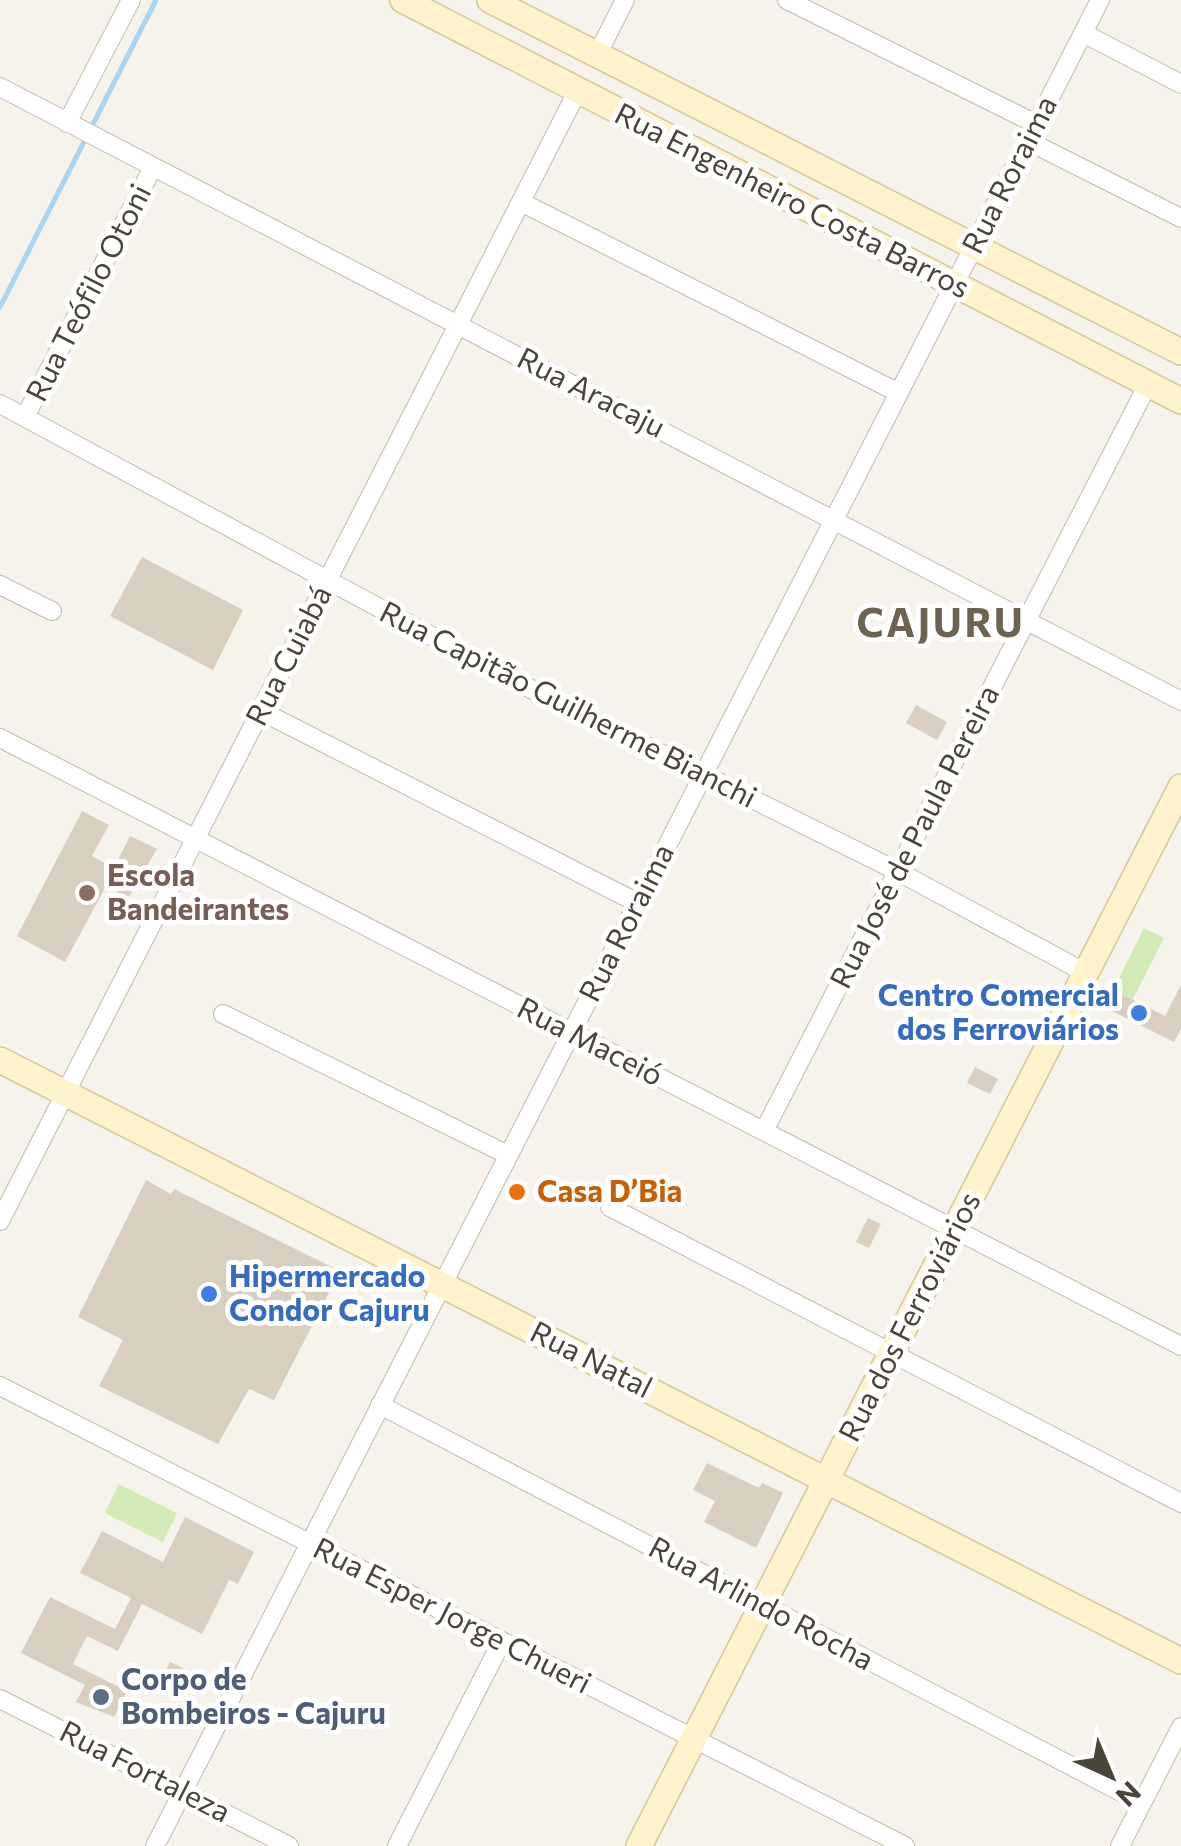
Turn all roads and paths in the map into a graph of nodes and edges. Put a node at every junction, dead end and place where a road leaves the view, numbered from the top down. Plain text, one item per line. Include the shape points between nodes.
1 (130, 0) edge
2 (403, 0) edge
3 (490, 0) edge
4 (624, 0) edge
5 (788, 0) edge
6 (1100, 0) edge
7 (1083, 33) junction
8 (596, 54) junction
9 (1181, 84) edge
10 (0, 87) edge
11 (578, 90) junction
12 (73, 126) junction
13 (1032, 132) junction
14 (152, 169) junction
15 (521, 202) junction
16 (1181, 218) edge
17 (973, 248) junction
18 (954, 284) junction
19 (458, 325) junction
20 (1181, 352) edge
21 (1148, 384) junction
22 (898, 393) junction
23 (1181, 401) edge
24 (0, 404) edge
25 (25, 417) junction
26 (834, 518) junction
27 (327, 581) junction
28 (0, 584) edge
29 (52, 611) dead end
30 (1027, 618) junction
31 (1181, 701) edge
32 (261, 711) junction
33 (0, 738) edge
34 (704, 774) junction
35 (1181, 788) edge
36 (196, 839) junction
37 (897, 872) junction
38 (638, 903) junction
39 (1086, 973) junction
40 (223, 1014) dead end
41 (571, 1032) junction
42 (0, 1060) edge
43 (66, 1093) junction
44 (764, 1131) junction
45 (508, 1155) junction
46 (610, 1207) dead end
47 (0, 1221) edge
48 (955, 1229) junction
49 (442, 1284) junction
50 (1181, 1346) edge
51 (891, 1354) junction
52 (0, 1386) edge
53 (380, 1405) junction
54 (826, 1480) junction
55 (1181, 1502) edge
56 (310, 1543) junction
57 (763, 1605) junction
58 (502, 1641) junction
59 (1181, 1660) edge
60 (0, 1698) edge
61 (1181, 1728) edge
62 (694, 1739) junction
63 (182, 1792) junction
64 (1142, 1803) junction
65 (154, 1846) edge
66 (289, 1846) edge
67 (397, 1846) edge
68 (639, 1846) edge
69 (905, 1846) edge
70 (1120, 1846) edge

1 - 12 street
2 - 11 street, Rua Engenheiro Costa Barros
3 - 8 street, Rua Engenheiro Costa Barros
4 - 8 street
5 - 13 street
6 - 7 street, Rua Roraima
7 - 9 street
7 - 13 street, Rua Roraima
8 - 17 street, Rua Engenheiro Costa Barros
10 - 12 street, Rua Aracaju
11 - 15 street, Rua Cuiabá
11 - 18 street, Rua Engenheiro Costa Barros
12 - 14 street, Rua Aracaju
13 - 16 street
13 - 17 street, Rua Roraima
14 - 19 street, Rua Aracaju
14 - 25 street, Rua Teófilo Otoni
15 - 19 street, Rua Cuiabá
15 - 22 street
17 - 18 street, Rua Roraima
17 - 20 street, Rua Engenheiro Costa Barros
18 - 21 street, Rua Engenheiro Costa Barros
18 - 22 street, Rua Roraima
19 - 26 street, Rua Aracaju
19 - 27 street, Rua Cuiabá
21 - 23 street, Rua Engenheiro Costa Barros
21 - 30 street, Rua José de Paula Pereira
22 - 26 street, Rua Roraima
24 - 25 street, Rua Capitão Guilherme Bianchi
25 - 27 street, Rua Capitão Guilherme Bianchi
26 - 30 street, Rua Aracaju
26 - 34 street, Rua Roraima
27 - 32 street, Rua Cuiabá
27 - 34 street, Rua Capitão Guilherme Bianchi
28 - 29 street
30 - 31 street, Rua Aracaju
30 - 37 street, Rua José de Paula Pereira
32 - 36 street, Rua Cuiabá
32 - 38 street
33 - 36 street, Rua Maceió
34 - 37 street, Rua Capitão Guilherme Bianchi
34 - 38 street, Rua Roraima
35 - 39 street, Rua dos Ferroviários
36 - 41 street, Rua Maceió
36 - 43 street, Rua Cuiabá
37 - 39 street, Rua Capitão Guilherme Bianchi
37 - 44 street, Rua José de Paula Pereira
38 - 41 street, Rua Roraima
39 - 48 street, Rua dos Ferroviários
40 - 45 street
41 - 44 street, Rua Maceió
41 - 45 street, Rua Roraima
42 - 43 street, Rua Natal
43 - 47 street, Rua Cuiabá
43 - 49 street, Rua Natal
44 - 48 street, Rua Maceió
45 - 49 street, Rua Roraima
46 - 51 street
48 - 50 street, Rua Maceió
48 - 51 street, Rua dos Ferroviários
49 - 53 street, Rua Roraima
49 - 54 street, Rua Natal
51 - 54 street, Rua dos Ferroviários
51 - 55 street
52 - 56 street, Rua Esper Jorge Chueri
53 - 56 street, Rua Roraima
53 - 57 street, Rua Arlindo Rocha
54 - 57 street, Rua dos Ferroviários
54 - 59 street, Rua Natal
56 - 58 street, Rua Esper Jorge Chueri
56 - 63 street, Rua Roraima
57 - 62 street, Rua dos Ferroviários
57 - 64 street, Rua Arlindo Rocha
58 - 62 street, Rua Esper Jorge Chueri
58 - 67 street
60 - 63 street, Rua Fortaleza
61 - 64 street
62 - 68 street, Rua dos Ferroviários
62 - 69 street, Rua Esper Jorge Chueri
63 - 65 street, Rua Roraima
63 - 66 street, Rua Fortaleza
64 - 70 street

